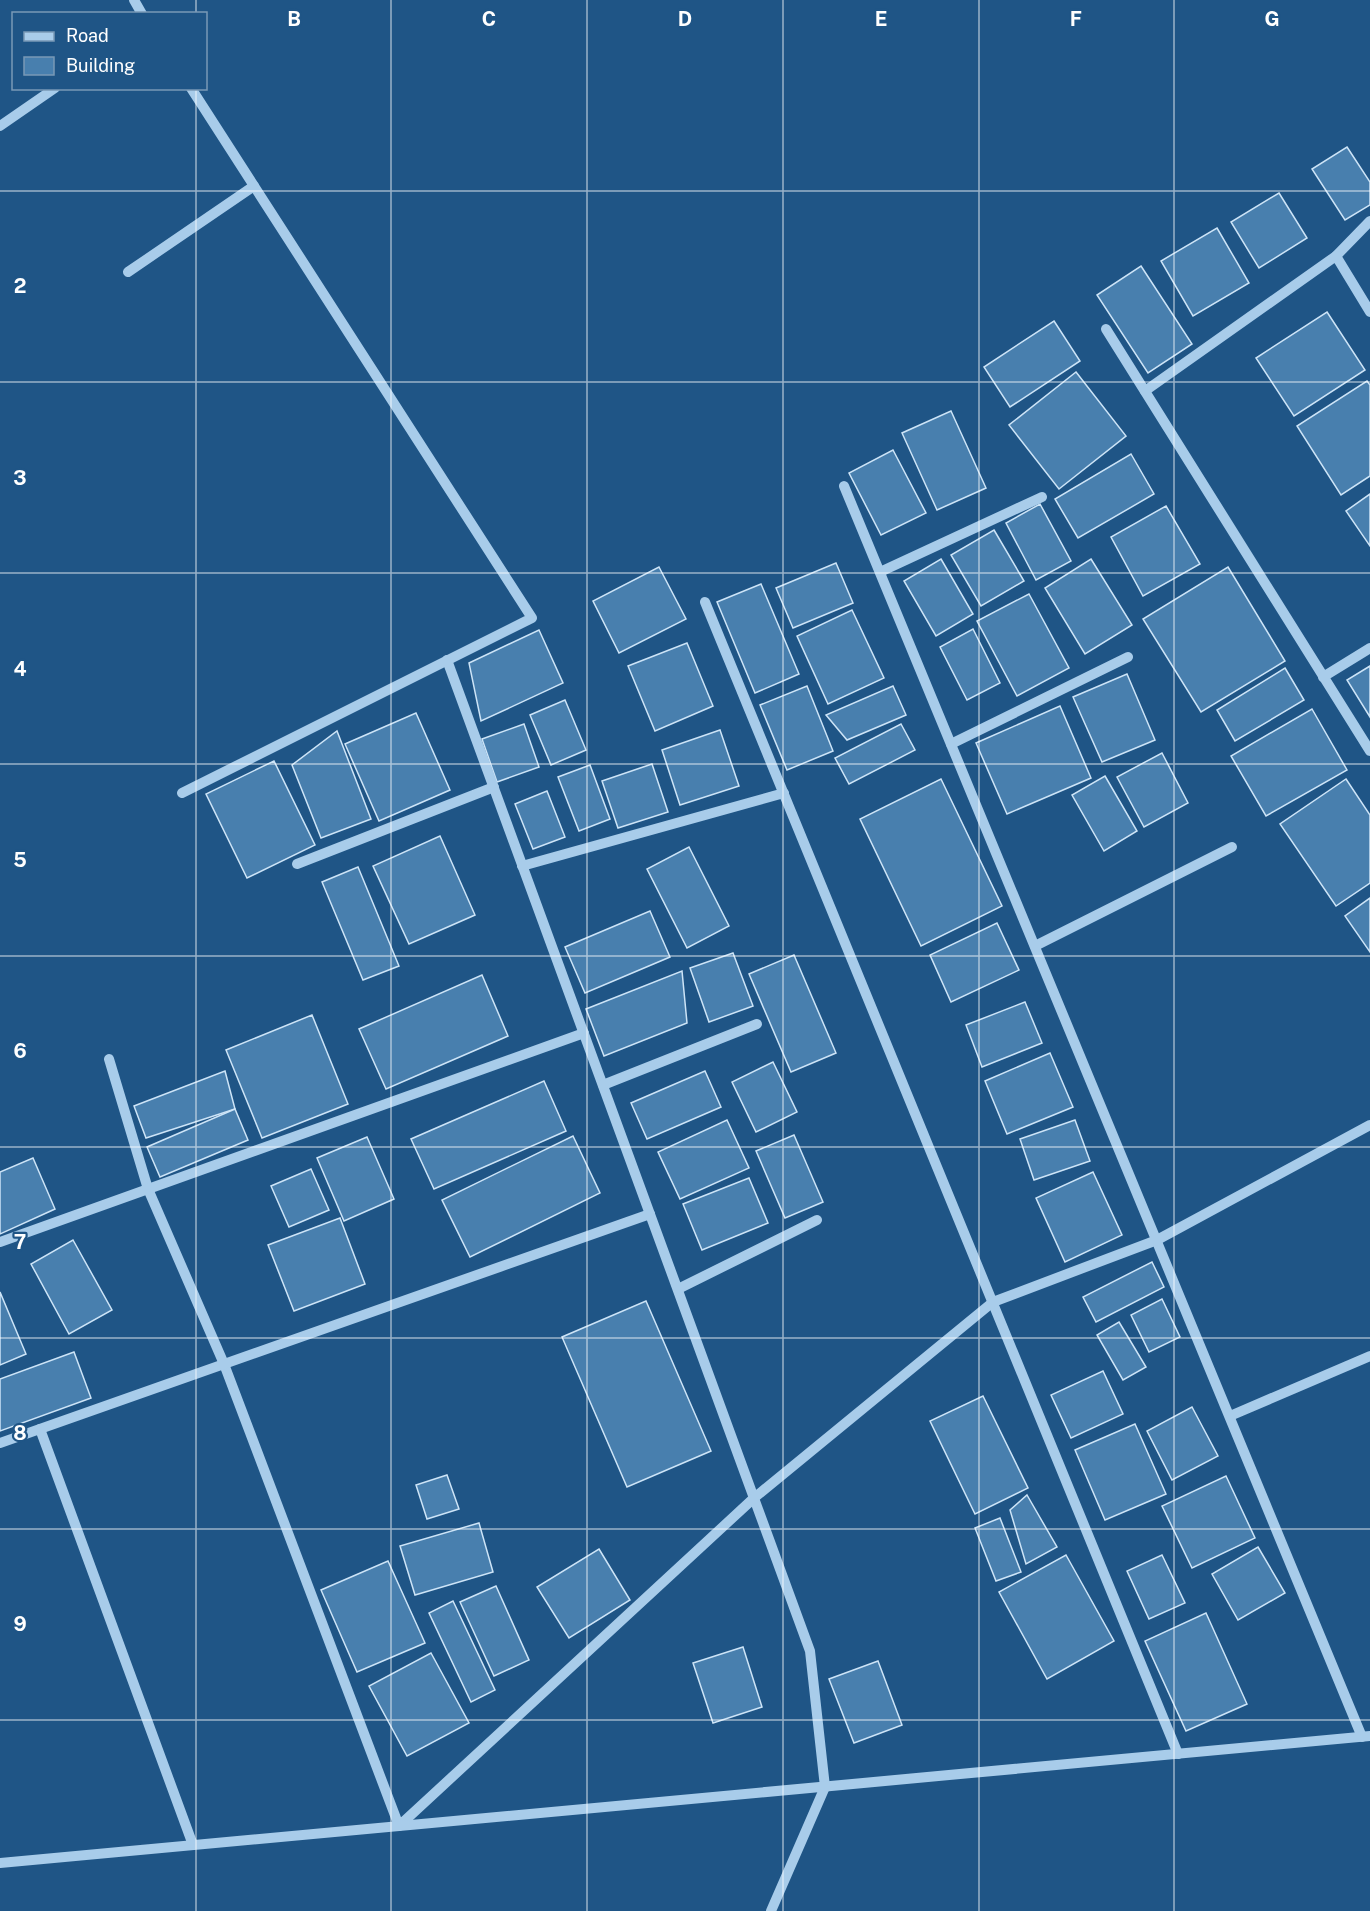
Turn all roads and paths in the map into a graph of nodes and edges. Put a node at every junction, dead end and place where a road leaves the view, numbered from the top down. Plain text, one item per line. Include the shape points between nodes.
1 (52, 90) edge
2 (192, 90) edge
3 (0, 126) edge
4 (254, 186) junction
5 (1370, 221) edge
6 (1336, 256) junction
7 (128, 272) dead end
8 (1370, 312) edge
9 (1106, 329) dead end
10 (1145, 391) junction
11 (844, 486) dead end
12 (1042, 497) dead end
13 (880, 572) junction
14 (705, 602) dead end
15 (1370, 648) edge
16 (1128, 657) dead end
17 (447, 660) junction
18 (1323, 677) junction
19 (951, 744) junction
20 (1370, 751) edge
21 (494, 787) junction
22 (183, 793) dead end
23 (783, 793) junction
24 (1232, 847) dead end
25 (297, 864) dead end
26 (522, 866) junction
27 (1035, 946) junction
28 (757, 1024) dead end
29 (584, 1033) junction
30 (109, 1059) dead end
31 (603, 1085) junction
32 (1370, 1125) edge
33 (148, 1189) junction
34 (650, 1214) junction
35 (817, 1221) dead end
36 (1157, 1240) junction
37 (0, 1242) edge
38 (678, 1289) junction
39 (993, 1302) junction
40 (1370, 1356) edge
41 (224, 1364) junction
42 (1230, 1416) junction
43 (40, 1429) junction
44 (0, 1443) edge
45 (754, 1498) junction
46 (1366, 1737) edge
47 (1178, 1754) junction
48 (825, 1787) junction
49 (399, 1826) junction
50 (193, 1845) junction
51 (0, 1863) edge
52 (771, 1911) edge

1 - 3 street
2 - 4 street
4 - 7 street
4 - 17 street via 532,618
5 - 6 street
6 - 8 street
6 - 10 street
9 - 10 street
10 - 18 street
11 - 13 street
12 - 13 street
13 - 19 street
14 - 23 street
15 - 18 street
16 - 19 street
17 - 21 street
17 - 22 street
18 - 20 street
19 - 27 street
21 - 25 street
21 - 26 street
23 - 26 street
23 - 39 street
24 - 27 street
26 - 29 street
27 - 36 street
28 - 31 street
29 - 31 street
29 - 33 street
30 - 33 street
31 - 34 street
32 - 36 street
33 - 37 street
33 - 41 street
34 - 38 street
34 - 41 street
35 - 38 street
36 - 39 street
36 - 42 street
38 - 45 street
39 - 45 street
39 - 47 street
40 - 42 street
41 - 43 street
41 - 49 street
42 - 46 street
43 - 44 street
43 - 50 street
45 - 48 street via 810,1651
45 - 49 street
46 - 47 street
47 - 48 street
48 - 49 street
48 - 52 street
49 - 50 street
50 - 51 street

